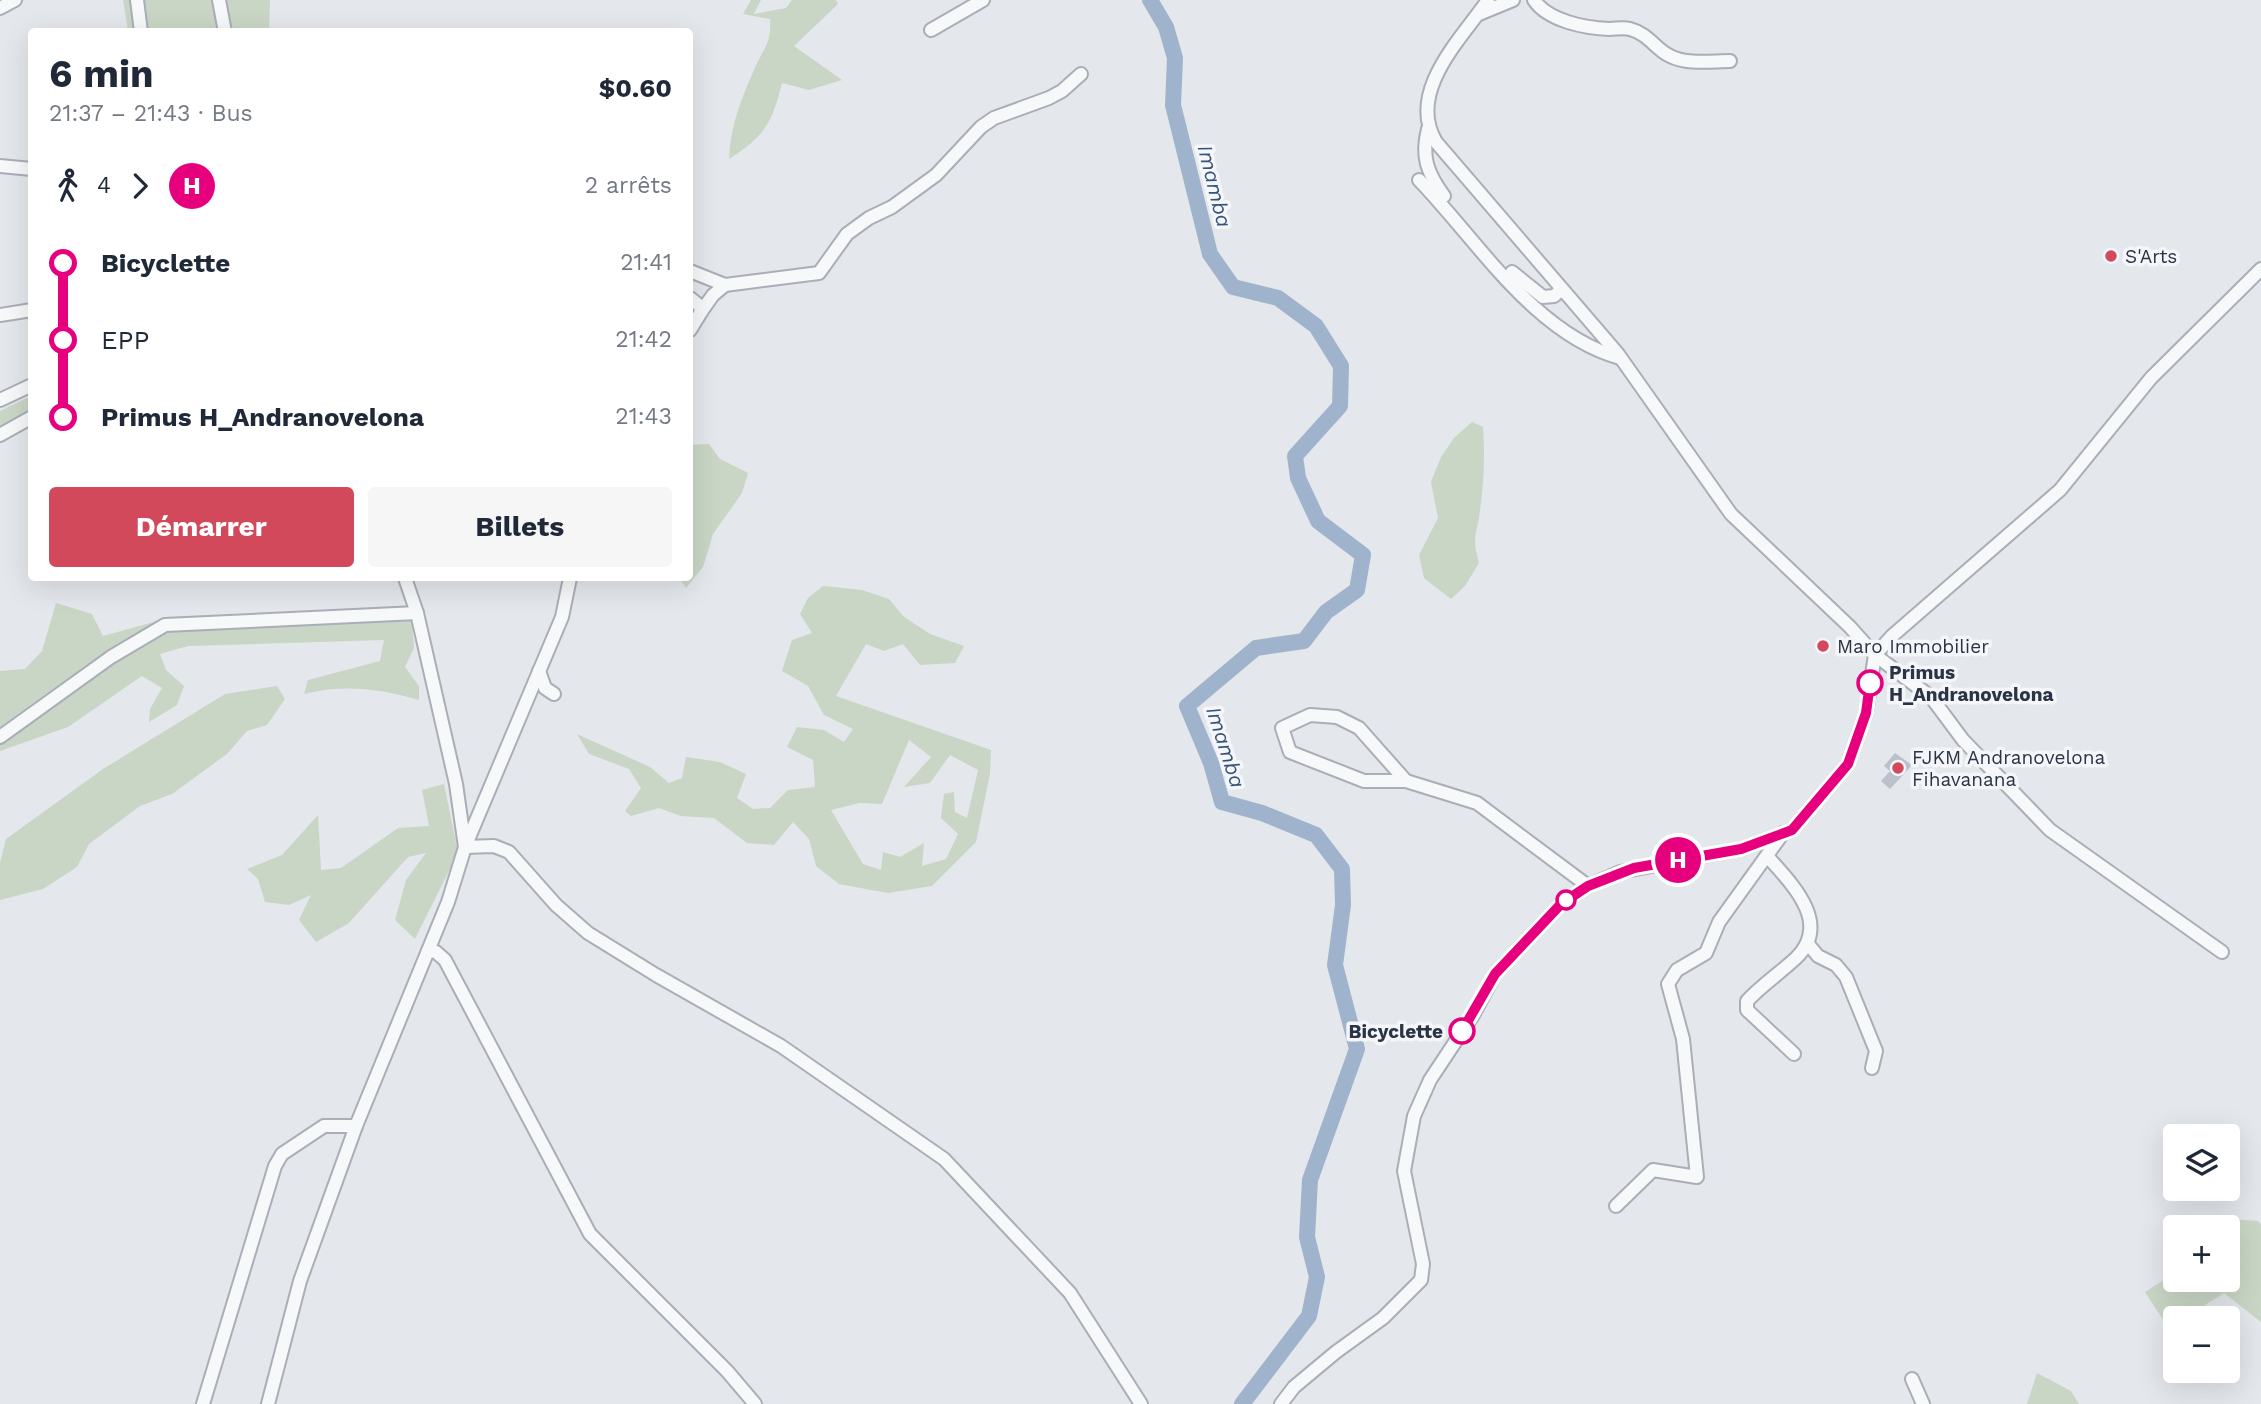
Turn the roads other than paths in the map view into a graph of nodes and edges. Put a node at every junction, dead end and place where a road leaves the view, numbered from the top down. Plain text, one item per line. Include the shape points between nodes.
1 (15, 0) edge
2 (136, 0) edge
3 (219, 0) edge
4 (983, 0) edge
5 (1488, 0) edge
6 (1513, 0) edge
7 (1534, 0) edge
8 (0, 8) edge
9 (1479, 14) junction
10 (140, 28) edge
11 (224, 28) edge
12 (931, 30) dead end
13 (1730, 61) dead end
14 (1081, 74) dead end
15 (1427, 129) junction
16 (0, 166) edge
17 (28, 169) edge
18 (1419, 180) dead end
19 (2261, 270) edge
20 (693, 272) edge
21 (724, 285) junction
22 (1562, 289) junction
23 (693, 300) edge
24 (28, 311) edge
25 (701, 312) junction
26 (0, 315) edge
27 (693, 325) edge
28 (1621, 358) junction
29 (28, 387) edge
30 (0, 400) edge
31 (28, 419) edge
32 (0, 435) edge
33 (406, 581) edge
34 (569, 581) edge
35 (417, 613) junction
36 (1875, 656) junction
37 (539, 671) junction
38 (554, 694) dead end
39 (0, 737) edge
40 (1406, 781) junction
41 (1783, 833) junction
42 (465, 847) junction
43 (1767, 856) junction
44 (1588, 886) junction
45 (1808, 944) junction
46 (428, 951) junction
47 (2222, 952) dead end
48 (1794, 1054) dead end
49 (1872, 1068) dead end
50 (356, 1126) junction
51 (1616, 1206) dead end
52 (1912, 1380) dead end
53 (204, 1404) edge
54 (268, 1404) edge
55 (755, 1404) edge
56 (1141, 1404) edge
57 (1281, 1404) edge
58 (1923, 1404) edge

1 - 8 street
2 - 10 street
3 - 11 street
4 - 12 street
5 - 9 street
6 - 9 street
7 - 13 street via 1565,20 1641,32 1670,56
9 - 15 street via 1441,67 1428,100
14 - 21 street via 1049,98 981,127 936,175 847,234 819,273
15 - 22 street
15 - 22 street via 1422,149 1429,174 1443,195 1520,280 1543,297
16 - 17 street
18 - 28 street via 1531,305 1588,345
19 - 36 street via 2151,379 2060,490 1892,635
20 - 21 street
21 - 25 street
22 - 28 street
23 - 25 street
24 - 26 street
25 - 27 street
28 - 36 street via 1731,514
29 - 30 street
31 - 32 street
33 - 35 street
34 - 37 street via 562,617
35 - 39 street via 165,625 111,657
35 - 42 street via 456,785
36 - 41 street via 1866,713 1848,764 1792,830
36 - 47 street via 1931,697 1963,740 2050,830
37 - 38 street via 545,688
37 - 42 street
40 - 40 street via 1359,728 1337,717 1310,715 1282,728 1290,752 1327,769 1364,781
40 - 44 street via 1477,803
41 - 43 street
41 - 44 street via 1741,849 1620,872
42 - 46 street
42 - 56 street via 494,846 509,852 588,933 781,1046 944,1159 1070,1293
43 - 45 street via 1801,894 1811,929
43 - 51 street via 1718,922 1706,953 1677,970 1668,984 1683,1039 1696,1177 1653,1170
44 - 57 street via 1561,904 1495,974 1430,1080 1414,1116 1404,1171 1423,1264 1421,1280 1383,1318 1294,1387
45 - 48 street via 1746,1001 1747,1010
45 - 49 street via 1846,977 1876,1051
46 - 50 street
46 - 55 street via 445,960 590,1234
50 - 53 street via 324,1126 282,1154 275,1166
50 - 54 street via 300,1281
52 - 58 street

